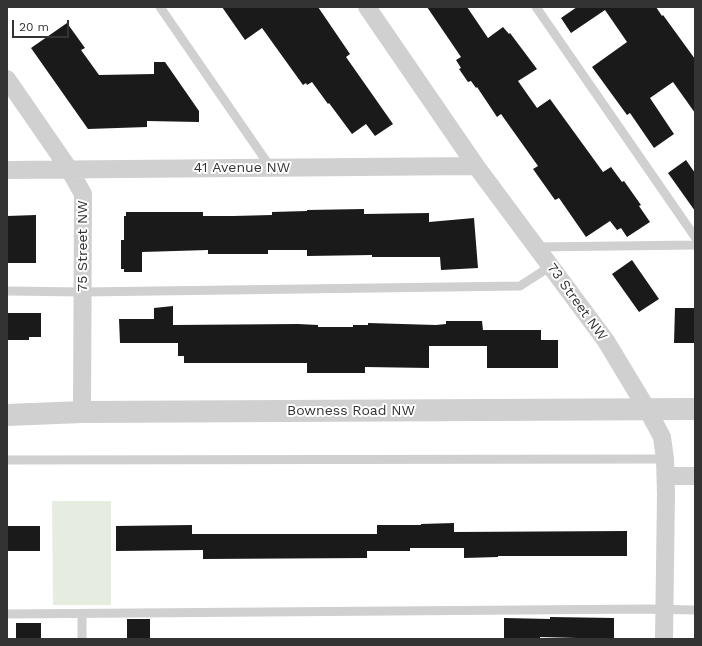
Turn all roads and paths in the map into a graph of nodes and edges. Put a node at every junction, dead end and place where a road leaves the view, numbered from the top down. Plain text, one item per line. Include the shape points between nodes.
1 (160, 7) edge
2 (366, 7) edge
3 (536, 7) edge
4 (7, 79) edge
5 (476, 166) junction
6 (271, 168) junction
7 (69, 169) junction
8 (7, 170) edge
9 (695, 237) edge
10 (695, 245) edge
11 (536, 247) junction
12 (551, 266) junction
13 (7, 292) edge
14 (83, 292) junction
15 (647, 409) junction
16 (695, 409) edge
17 (82, 412) junction
18 (7, 415) edge
19 (7, 460) edge
20 (666, 467) junction
21 (695, 476) edge
22 (663, 610) junction
23 (695, 610) edge
24 (7, 614) edge
25 (82, 614) junction
26 (82, 639) edge
27 (664, 639) edge

1 - 6 lane
2 - 5 street, 73 Street NW
3 - 9 lane
4 - 7 street, 75 Street NW
5 - 6 street, 41 Avenue NW
5 - 11 street, 73 Street NW
6 - 7 street, 41 Avenue NW
7 - 8 street, 41 Avenue NW
7 - 14 street, 75 Street NW via 84,194
10 - 11 lane
11 - 12 street, 73 Street NW
12 - 14 lane via 520,286
12 - 15 street, 73 Street NW via 606,341
13 - 14 lane
14 - 17 street, 75 Street NW
15 - 16 street, Bowness Road NW
15 - 17 street, Bowness Road NW
15 - 20 street, 73 Street NW via 662,437
17 - 18 street, Bowness Road NW
19 - 20 lane
20 - 21 street
20 - 22 street, 73 Street NW
22 - 23 lane
22 - 25 lane
22 - 27 street, 73 Street NW
24 - 25 lane
25 - 26 lane

